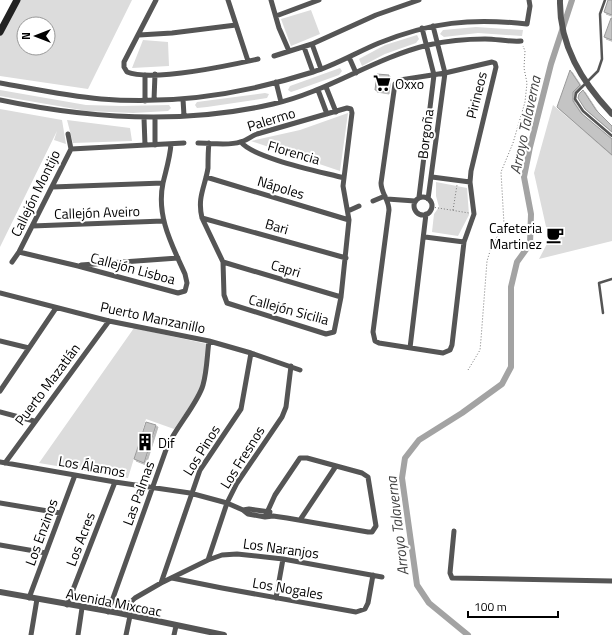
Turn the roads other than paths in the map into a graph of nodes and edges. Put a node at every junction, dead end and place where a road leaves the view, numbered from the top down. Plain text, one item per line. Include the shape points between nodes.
1 (17, 0) edge
2 (156, 0) edge
3 (228, 0) edge
4 (271, 0) edge
5 (319, 0) edge
6 (419, 0) edge
7 (528, 0) edge
8 (560, 0) edge
9 (605, 0) edge
10 (276, 16) junction
11 (236, 25) junction
12 (433, 26) junction
13 (422, 28) junction
14 (0, 32) edge
15 (139, 35) junction
16 (521, 41) road end
17 (312, 44) junction
18 (437, 44) junction
19 (304, 46) junction
20 (427, 46) junction
21 (290, 51) junction
22 (274, 56) dead end
23 (349, 57) junction
24 (258, 59) dead end
25 (248, 61) junction
26 (321, 69) junction
27 (313, 72) junction
28 (356, 73) junction
29 (445, 73) junction
30 (155, 74) junction
31 (145, 75) junction
32 (434, 75) junction
33 (276, 82) junction
34 (0, 83) edge
35 (587, 84) junction
36 (326, 87) junction
37 (318, 90) junction
38 (183, 99) junction
39 (0, 100) edge
40 (154, 100) junction
41 (145, 101) junction
42 (281, 102) junction
43 (350, 109) joint
44 (336, 112) junction
45 (328, 114) junction
46 (612, 114) edge
47 (184, 116) junction
48 (154, 117) junction
49 (144, 118) junction
50 (68, 134) dead end
51 (612, 136) edge
52 (241, 142) junction
53 (184, 143) dead end
54 (198, 143) dead end
55 (209, 143) junction
56 (171, 144) junction
57 (145, 145) junction
58 (155, 145) junction
59 (71, 149) junction
60 (206, 177) junction
61 (432, 177) junction
62 (344, 178) junction
63 (470, 182) junction
64 (163, 183) junction
65 (52, 187) junction
66 (386, 197) junction
67 (419, 197) junction
68 (428, 199) junction
69 (373, 201) dead end
70 (414, 201) junction
71 (359, 206) dead end
72 (348, 212) junction
73 (426, 214) junction
74 (202, 218) junction
75 (349, 220) junction
76 (163, 221) junction
77 (32, 226) junction
78 (425, 237) junction
79 (464, 242) junction
80 (19, 252) junction
81 (178, 258) junction
82 (346, 258) junction
83 (12, 262) dead end
84 (223, 262) junction
85 (78, 266) junction
86 (612, 279) edge
87 (0, 293) edge
88 (340, 297) junction
89 (56, 308) junction
90 (603, 313) dead end
91 (109, 321) junction
92 (0, 341) edge
93 (209, 341) junction
94 (29, 348) junction
95 (410, 348) junction
96 (251, 353) junction
97 (291, 366) junction
98 (300, 370) dead end
99 (0, 391) edge
100 (0, 412) edge
101 (34, 421) junction
102 (2, 462) edge
103 (336, 466) junction
104 (75, 475) junction
105 (115, 482) junction
106 (152, 488) junction
107 (190, 493) junction
108 (0, 503) edge
109 (228, 503) junction
110 (243, 510) junction
111 (268, 511) junction
112 (60, 514) junction
113 (273, 516) junction
114 (265, 517) junction
115 (300, 520) junction
116 (454, 531) dead end
117 (0, 545) edge
118 (46, 553) junction
119 (283, 559) junction
120 (208, 560) junction
121 (373, 575) junction
122 (382, 577) dead end
123 (172, 578) junction
124 (612, 581) edge
125 (161, 583) junction
126 (0, 592) edge
127 (29, 598) junction
128 (276, 598) junction
129 (37, 599) junction
130 (67, 605) junction
131 (82, 608) junction
132 (108, 612) junction
133 (119, 613) junction
134 (130, 616) junction
135 (176, 626) junction
136 (31, 635) edge
137 (78, 635) edge
138 (126, 635) edge
139 (174, 635) edge
140 (221, 635) edge

1 - 14 main road
2 - 15 street
3 - 11 street
4 - 10 street
5 - 10 street
6 - 17 street via 376,15
7 - 12 street via 530,6 527,24 470,21
8 - 35 street via 560,20 567,48
9 - 35 lane via 600,14 602,60 598,71
10 - 21 street via 285,44
11 - 15 street
11 - 25 street
12 - 13 street
12 - 18 street, Borgoña
13 - 20 street, Borgoña
13 - 23 street via 378,43
15 - 31 street via 124,62 124,67 130,73
16 - 18 street via 485,39
17 - 19 street
17 - 26 street
18 - 20 street
18 - 29 street, Borgoña
19 - 21 street
19 - 27 street
20 - 28 street via 393,56
20 - 32 street, Borgoña
21 - 22 street
23 - 26 street
23 - 28 street
24 - 25 street
25 - 30 street via 210,69
26 - 27 street
27 - 33 street
28 - 36 street
29 - 32 street, Pirineos
29 - 61 street, Borgoña
29 - 63 street, Pirineos via 492,62 496,65
30 - 31 street
30 - 40 street
31 - 41 street
32 - 66 street, Pirineos via 400,80 396,84 381,183
32 - 67 street, Borgoña
33 - 38 street via 204,98
33 - 42 street
34 - 41 street via 101,99
35 - 46 street
35 - 51 lane via 576,93 576,103
36 - 37 street
36 - 44 street
37 - 42 street
37 - 45 street
38 - 40 street
38 - 47 street
39 - 49 street via 100,117
40 - 41 street
42 - 47 street via 234,111
43 - 44 street, Palermo
43 - 62 street, Callejón Sicilia via 352,114
44 - 45 street, Palermo
45 - 52 street, Palermo
47 - 48 street
48 - 49 street
48 - 58 street
49 - 57 street
50 - 59 street
52 - 55 street, Palermo
52 - 62 street, Florencia via 251,151 265,156
53 - 56 street, Callejón Montijo
54 - 55 street, Palermo
55 - 60 street, Callejón Sicilia
56 - 58 street, Callejón Montijo
56 - 64 street, Callejón Lisboa
57 - 58 street, Callejón Montijo
57 - 59 street, Callejón Montijo
59 - 65 street, Callejón Montijo
60 - 74 street, Callejón Sicilia via 200,200
60 - 75 street, Nápoles
61 - 63 street
61 - 68 street, Borgoña
62 - 72 street, Callejón Sicilia
63 - 79 street, Pirineos via 474,214
64 - 65 street
64 - 76 street, Callejón Lisboa
65 - 77 street, Callejón Montijo
66 - 69 street
66 - 70 street
66 - 95 street, Pirineos via 389,210 373,338 379,343
67 - 68 street
67 - 70 street
68 - 73 street via 432,207
70 - 73 street via 413,207 416,212
71 - 72 street
72 - 75 street, Callejón Sicilia
73 - 78 street
74 - 82 street, Bari
74 - 84 street, Callejón Sicilia
75 - 82 street, Callejón Sicilia
76 - 77 street, Callejón Aveiro
76 - 81 street, Callejón Lisboa
77 - 80 street, Callejón Montijo
78 - 79 street
78 - 95 street
79 - 95 street, Pirineos via 450,350 442,353
80 - 83 street, Callejón Montijo
80 - 85 street, Callejón Lisboa
81 - 85 street
81 - 85 street, Callejón Lisboa via 187,283 182,292
82 - 88 street, Callejón Sicilia
84 - 88 street, Capri
84 - 88 street, Callejón Sicilia via 225,299 231,305 331,334 336,329
86 - 90 lane via 599,283
87 - 89 street, Puerto Manzanillo
89 - 91 street, Puerto Manzanillo
89 - 94 street
91 - 93 street, Puerto Manzanillo
91 - 101 street, Puerto Mazatlán
92 - 94 street
93 - 96 street, Puerto Manzanillo
93 - 106 street, Las Palmas via 203,385 198,397 174,432
94 - 99 street
96 - 97 street, Puerto Manzanillo
96 - 107 street, Los Pinos via 241,409 200,470
97 - 98 street, Puerto Manzanillo
97 - 109 street, Los Fresnos via 286,407 282,417 237,483
100 - 101 street
101 - 102 street, Puerto Mazatlán
102 - 104 street, Los Álamos
103 - 111 street via 300,458 275,495
103 - 115 street
103 - 115 street via 368,477 375,530 368,532
104 - 105 street, Los Álamos
104 - 112 street, Los Enzinos
105 - 106 street, Los Álamos
105 - 130 street, Los Acres
106 - 107 street, Los Álamos
106 - 132 street, Las Palmas
107 - 109 street, Los Álamos
107 - 125 street, Los Pinos
108 - 112 street
109 - 110 street, Los Álamos
109 - 120 street, Los Fresnos
110 - 111 street
110 - 114 street, Los Álamos via 248,514
111 - 113 street
111 - 114 street
112 - 118 street, Los Enzinos
113 - 114 street
113 - 115 street
116 - 124 street via 450,572 452,578
117 - 118 street
118 - 127 street, Los Enzinos
119 - 120 street, Los Naranjos via 237,554
119 - 121 street, Los Naranjos
119 - 128 street
120 - 123 street, Los Naranjos
121 - 122 street, Los Naranjos
121 - 128 street, Los Nogales via 368,603 362,611
123 - 125 street, Los Naranjos
123 - 128 street, Los Nogales
125 - 133 street, Los Naranjos via 135,598
126 - 127 street, Avenida Mixcoac
127 - 129 street, Avenida Mixcoac
129 - 130 street, Avenida Mixcoac
129 - 136 street
130 - 131 street, Avenida Mixcoac
131 - 132 street, Avenida Mixcoac
131 - 137 street
132 - 133 street, Avenida Mixcoac
133 - 134 street, Avenida Mixcoac
134 - 135 street, Avenida Mixcoac
134 - 138 street
135 - 139 street
135 - 140 street, Avenida Mixcoac

